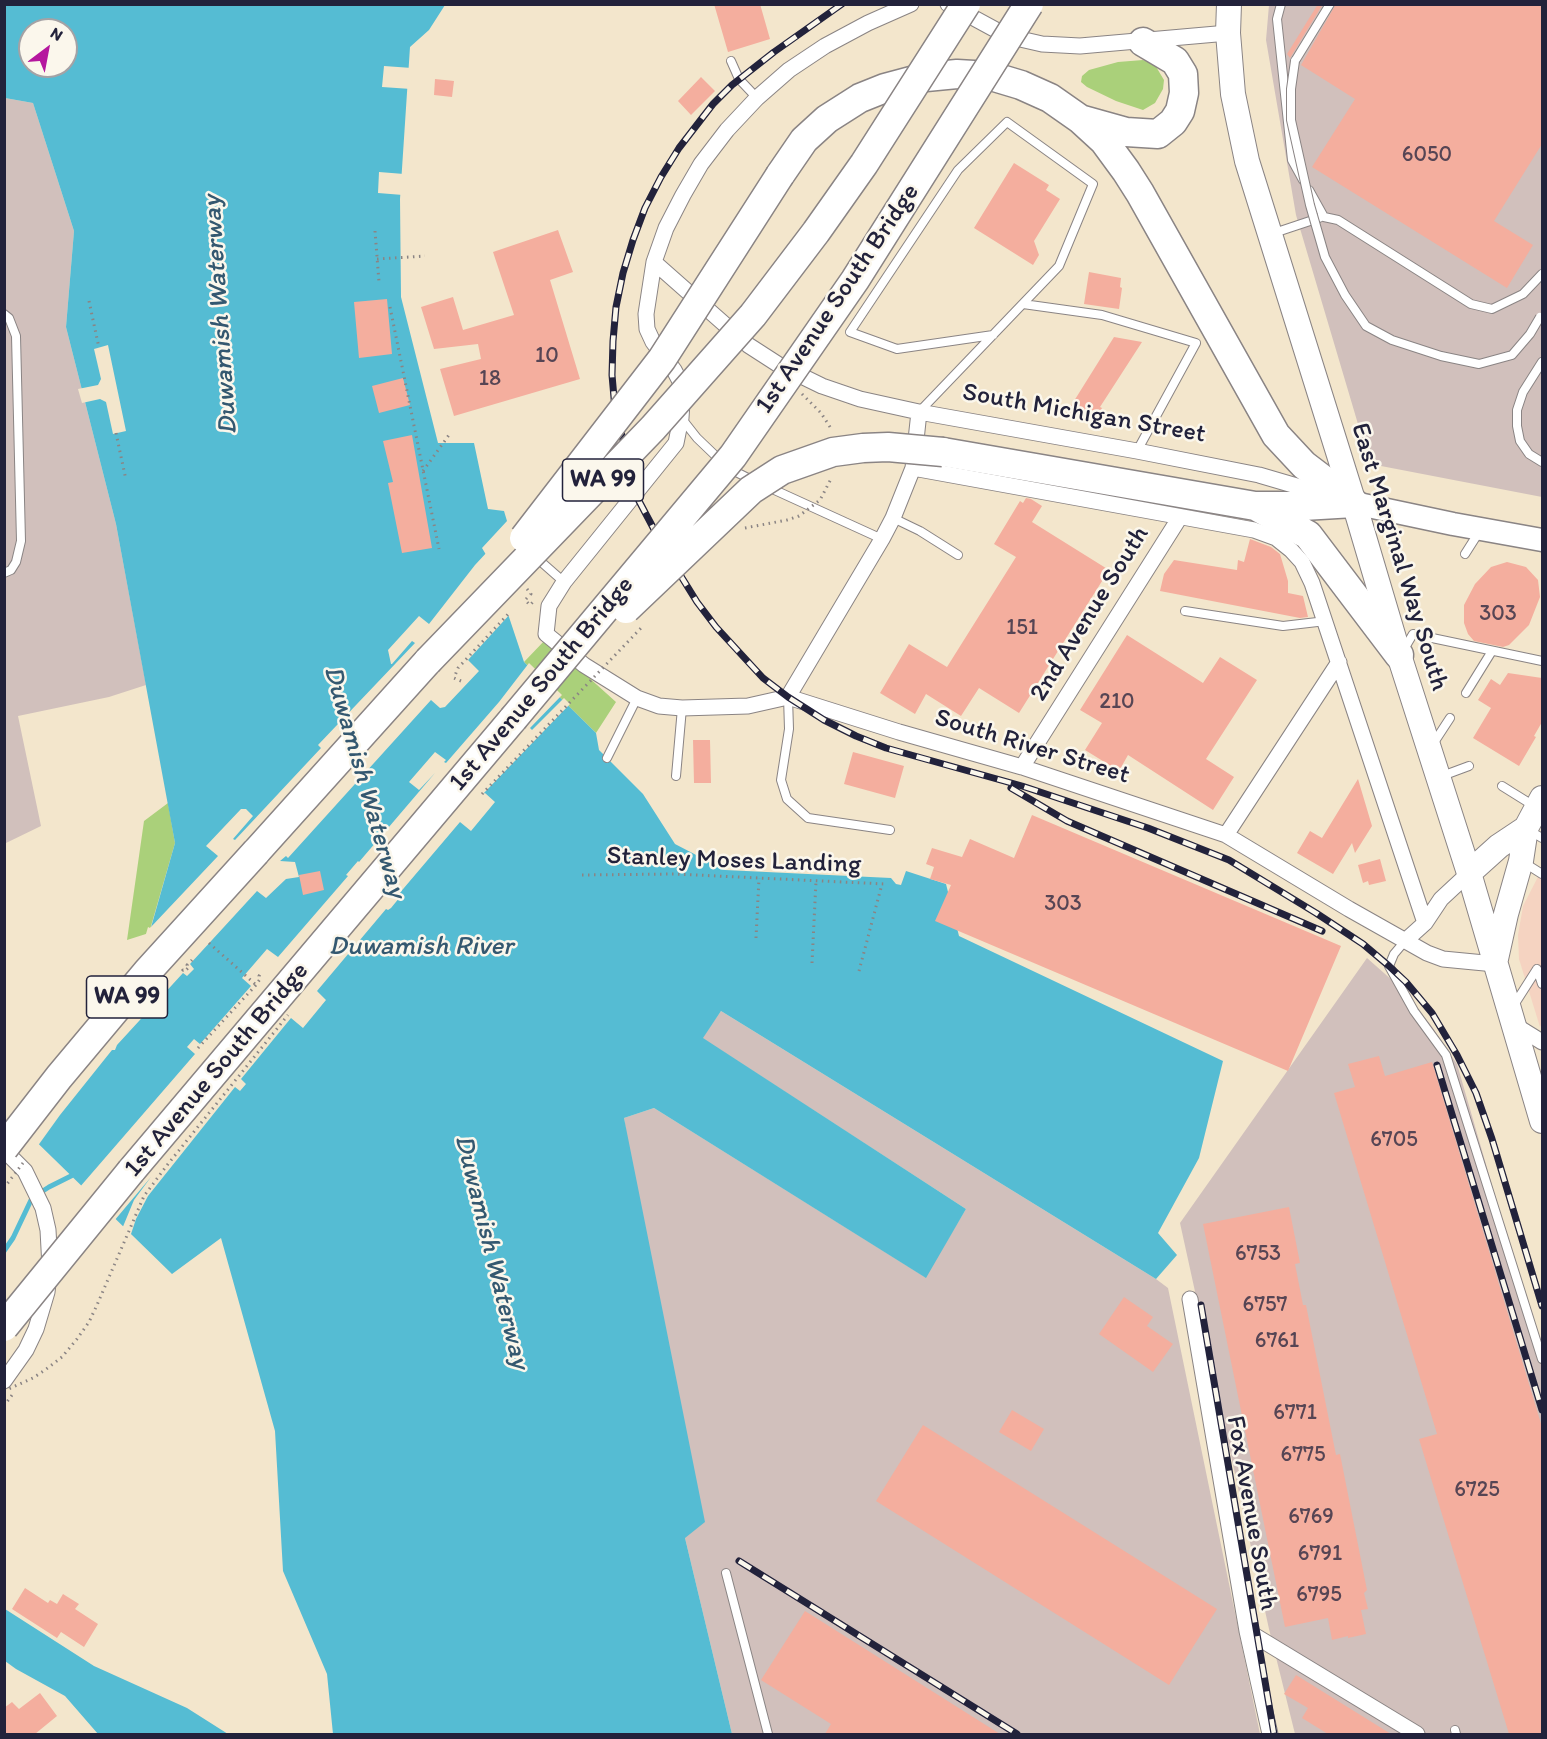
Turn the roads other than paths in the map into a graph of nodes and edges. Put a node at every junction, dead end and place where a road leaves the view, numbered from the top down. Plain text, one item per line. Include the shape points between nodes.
1 (911, 4) edge
2 (948, 4) edge
3 (966, 4) edge
4 (1029, 4) edge
5 (1229, 4) edge
6 (1281, 4) edge
7 (1330, 4) edge
8 (1228, 33) junction
9 (1143, 42) junction
10 (731, 61) dead end
11 (757, 98) junction
12 (1080, 119) junction
13 (1324, 217) junction
14 (1269, 234) junction
15 (654, 262) junction
16 (1542, 274) edge
17 (1023, 304) junction
18 (4, 314) edge
19 (1541, 315) edge
20 (993, 335) junction
21 (1542, 362) edge
22 (919, 412) junction
23 (681, 418) junction
24 (1137, 451) junction
25 (1542, 462) edge
26 (913, 468) junction
27 (1354, 503) junction
28 (1254, 506) junction
29 (893, 518) junction
30 (1180, 518) junction
31 (1481, 529) junction
32 (882, 539) junction
33 (1542, 540) edge
34 (1465, 554) dead end
35 (958, 555) dead end
36 (538, 560) dead end
37 (4, 573) edge
38 (564, 582) junction
39 (1185, 611) dead end
40 (1326, 621) junction
41 (1492, 651) junction
42 (1400, 656) junction
43 (428, 661) junction
44 (1542, 661) edge
45 (1339, 662) junction
46 (1466, 693) dead end
47 (788, 697) junction
48 (637, 698) junction
49 (682, 708) junction
50 (1450, 718) dead end
51 (513, 720) junction
52 (1430, 751) junction
53 (607, 758) dead end
54 (1022, 766) junction
55 (1469, 766) dead end
56 (676, 776) dead end
57 (1438, 778) junction
58 (1502, 786) dead end
59 (1537, 818) edge
60 (890, 830) dead end
61 (1226, 835) junction
62 (1521, 861) junction
63 (1469, 873) junction
64 (1542, 874) edge
65 (1425, 922) junction
66 (1405, 941) junction
67 (1495, 964) junction
68 (1542, 984) edge
69 (1511, 1018) junction
70 (1542, 1042) edge
71 (1542, 1120) edge
72 (11, 1153) edge
73 (1190, 1299) dead end
74 (4, 1327) edge
75 (1542, 1359) edge
76 (4, 1381) edge
77 (726, 1573) dead end
78 (1247, 1631) junction
79 (768, 1734) edge
80 (1270, 1734) edge
81 (1417, 1734) edge

1 - 11 street via 825,46
2 - 9 street via 1007,36 1042,44
3 - 43 highway, WA 99, bridge via 864,164 753,315 653,428
4 - 51 highway, 1st Avenue South Bridge, bridge via 855,280 733,456
5 - 8 main road, East Marginal Way South
6 - 13 lane via 1277,20 1293,160
7 - 19 lane, bridge via 1295,61 1291,120 1325,257 1366,326 1392,340 1479,364 1512,355
8 - 9 street
8 - 14 main road, East Marginal Way South via 1233,94
9 - 12 highway via 1175,61 1183,74 1184,93 1173,122 1158,134 1126,132
10 - 11 lane via 739,79
11 - 15 street via 701,164 666,228
12 - 27 highway via 1104,141 1140,193 1276,435 1304,465
12 - 43 highway, bridge via 1050,98 1021,85 991,76 957,74 885,88 826,119 804,140 780,175 662,359
13 - 14 lane
13 - 16 lane via 1338,220 1471,304 1492,309 1523,294
14 - 27 main road, East Marginal Way South
15 - 22 street, South Michigan Street via 748,345 779,365 860,399
15 - 23 street via 647,328 683,387
17 - 20 lane
17 - 20 lane via 1059,266 1093,184 1007,122 958,170 850,332 897,349
17 - 24 lane via 1102,315 1196,343
18 - 37 lane via 16,336 21,542 16,562
20 - 22 lane
21 - 25 lane via 1517,410 1520,441 1529,454
22 - 24 street, South Michigan Street
22 - 26 street
23 - 32 lane via 729,469
23 - 38 street via 675,443
24 - 27 street, South Michigan Street via 1259,475
26 - 29 street
26 - 30 street
27 - 28 highway
27 - 31 main road, South Michigan Street
27 - 42 main road, East Marginal Way South
28 - 42 highway via 1308,535
28 - 51 highway, bridge via 943,452 888,447 833,452 782,470 751,490
29 - 32 street
29 - 35 lane
30 - 40 street via 1254,530 1276,538 1302,562
30 - 54 street, 2nd Avenue South
31 - 33 main road, South Michigan Street
31 - 34 lane
32 - 47 street
36 - 38 lane
38 - 48 street via 549,606 546,634 584,665
39 - 40 lane via 1283,626
40 - 45 street
41 - 42 lane via 1413,634
41 - 44 lane
41 - 46 lane
42 - 52 main road, East Marginal Way South
43 - 72 highway, WA 99, bridge via 147,972 59,1077
45 - 61 street
45 - 65 street
47 - 49 street via 748,706
47 - 54 street, South River Street
47 - 60 lane via 789,729 781,780 787,799 808,818
48 - 49 street via 659,706
48 - 53 lane
49 - 56 lane
50 - 52 lane
51 - 74 highway, 1st Avenue South Bridge, bridge
52 - 57 main road, East Marginal Way South
54 - 61 street, South River Street
55 - 57 lane
57 - 63 main road, East Marginal Way South
58 - 59 lane
59 - 62 main road
59 - 63 main road
61 - 66 street, South River Street
62 - 64 lane
62 - 67 main road
63 - 65 street via 1441,899
63 - 67 main road, East Marginal Way South
65 - 66 street
66 - 67 street, South River Street via 1443,959
66 - 75 lane via 1389,966 1414,1011 1446,1055
67 - 69 main road, East Marginal Way South
68 - 69 lane via 1537,969
69 - 70 street
69 - 71 main road, East Marginal Way South
72 - 76 street via 25,1171 43,1208 50,1267 36,1329
73 - 78 street, Fox Avenue South
77 - 79 lane
78 - 80 street, Fox Avenue South
78 - 81 street

